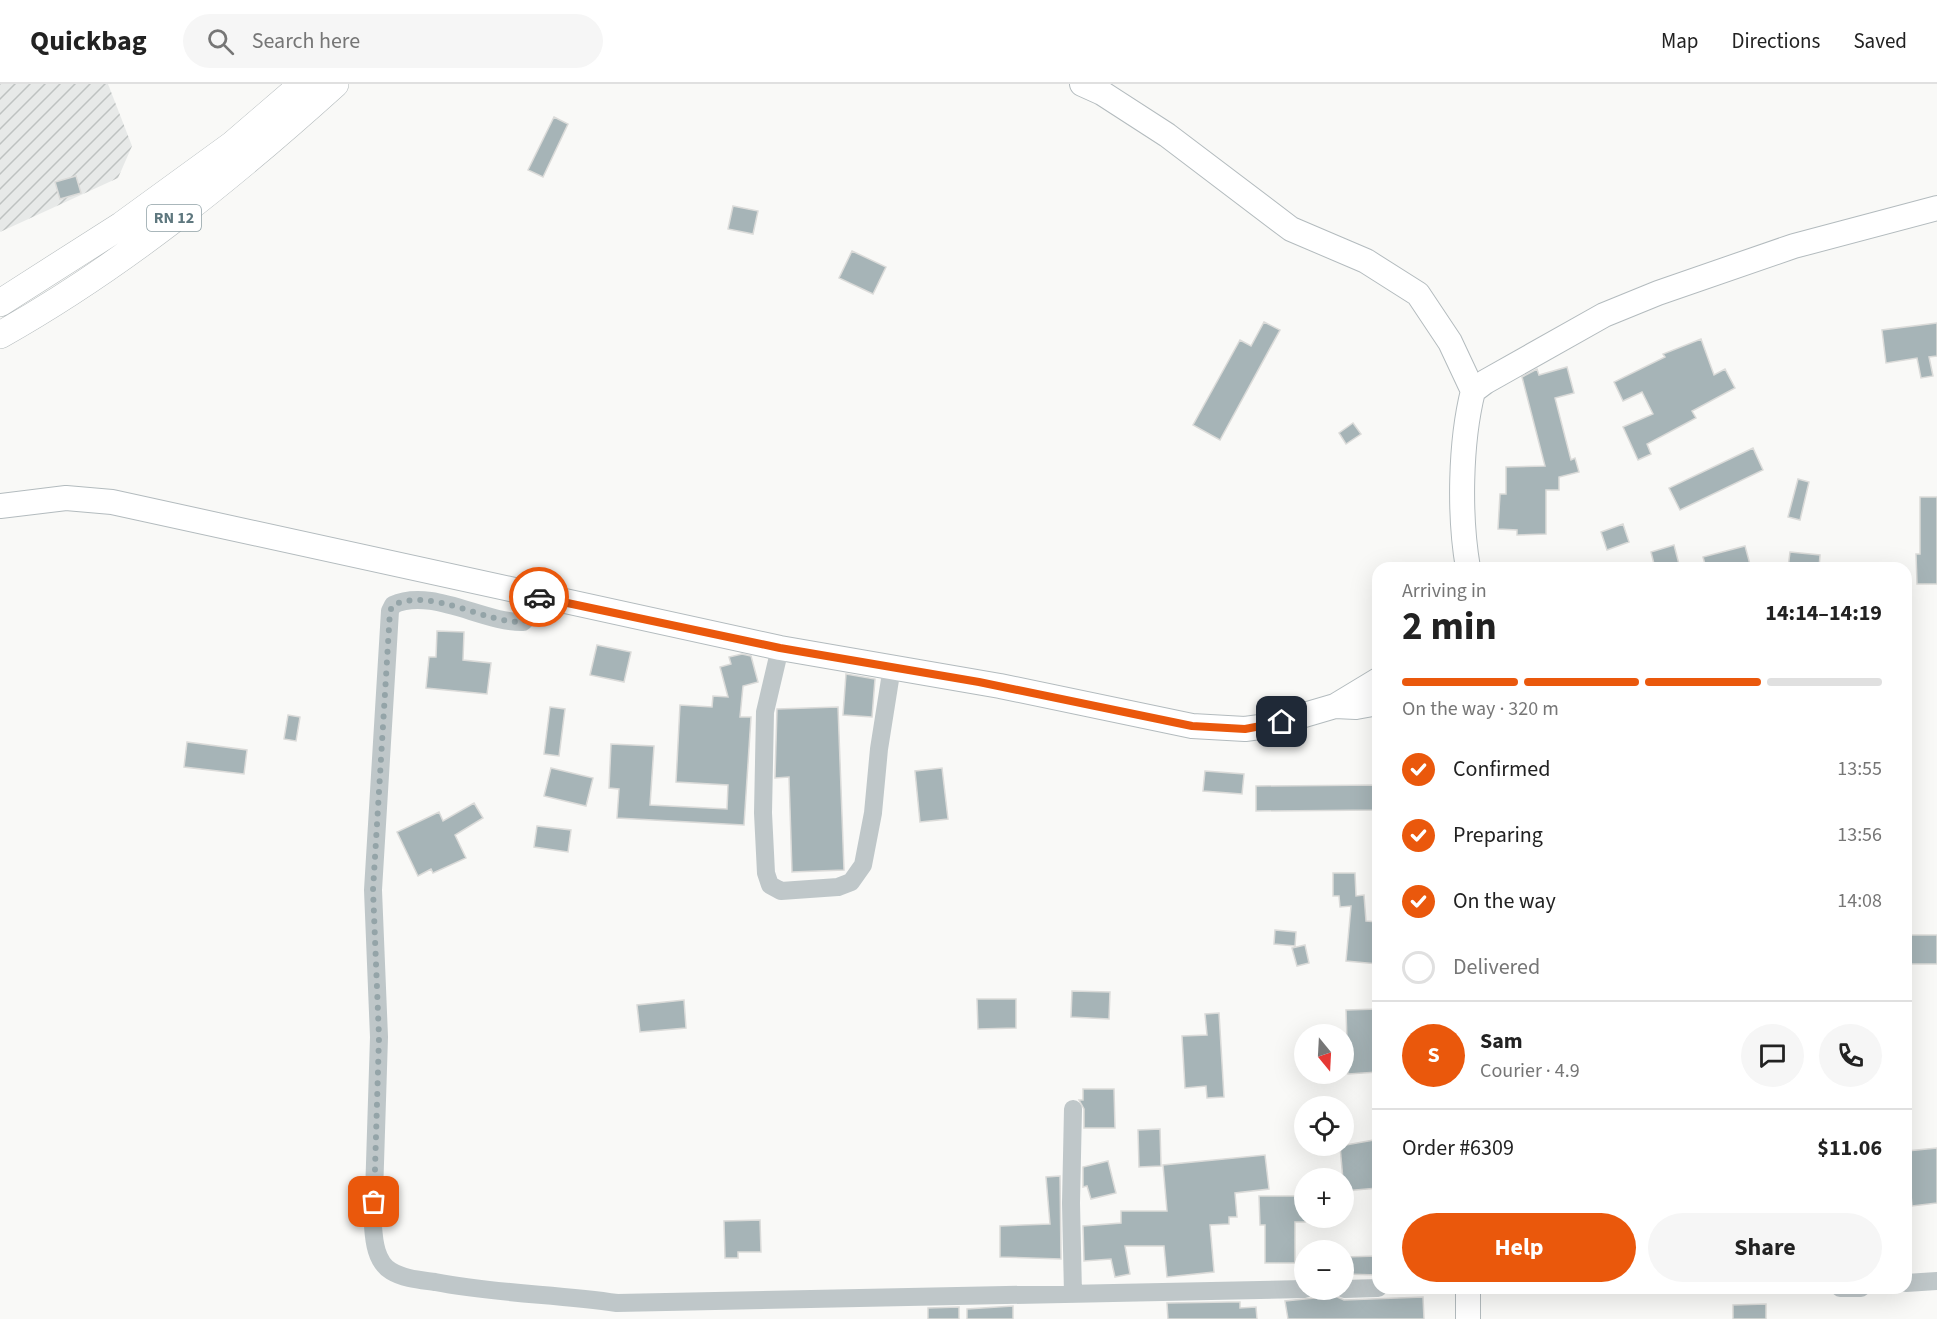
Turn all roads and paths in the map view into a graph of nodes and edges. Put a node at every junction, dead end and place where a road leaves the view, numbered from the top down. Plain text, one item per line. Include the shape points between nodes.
1 (303, 84) edge
2 (335, 84) edge
3 (1082, 84) edge
4 (1937, 208) edge
5 (7, 294) edge
6 (0, 335) edge
7 (1473, 391) junction
8 (0, 506) edge
9 (1463, 562) edge
10 (539, 597) junction
11 (780, 648) junction
12 (892, 667) junction
13 (1372, 684) edge
14 (1372, 704) edge
15 (1335, 706) junction
16 (1073, 1109) dead end
17 (1937, 1281) edge
18 (1912, 1283) edge
19 (1354, 1288) edge
20 (1372, 1288) edge
21 (1294, 1289) edge
22 (1073, 1294) junction
23 (1468, 1294) edge
24 (1468, 1319) edge

1 - 5 highway, RN 12 via 232,145 122,225
2 - 6 highway, RN 12 via 163,227 97,275
3 - 7 main road via 1167,135 1291,230 1366,261 1418,294 1450,342
4 - 7 main road via 1794,246 1658,292 1604,315
7 - 9 main road via 1463,453
8 - 10 main road via 66,498 134,507
10 - 11 main road
10 - 22 street via 534,614 523,622 430,602 406,601 393,605 390,611 373,890 379,1037 373,1226 382,1262 391,1271 408,1277 477,1290 618,1303
11 - 12 main road
11 - 12 street via 765,712 763,813 766,873 770,885 781,891 838,887 851,882 863,865
12 - 15 main road via 1192,726 1267,726
13 - 15 main road
14 - 15 main road
16 - 22 street
17 - 18 street
19 - 20 street
21 - 22 street
23 - 24 main road

